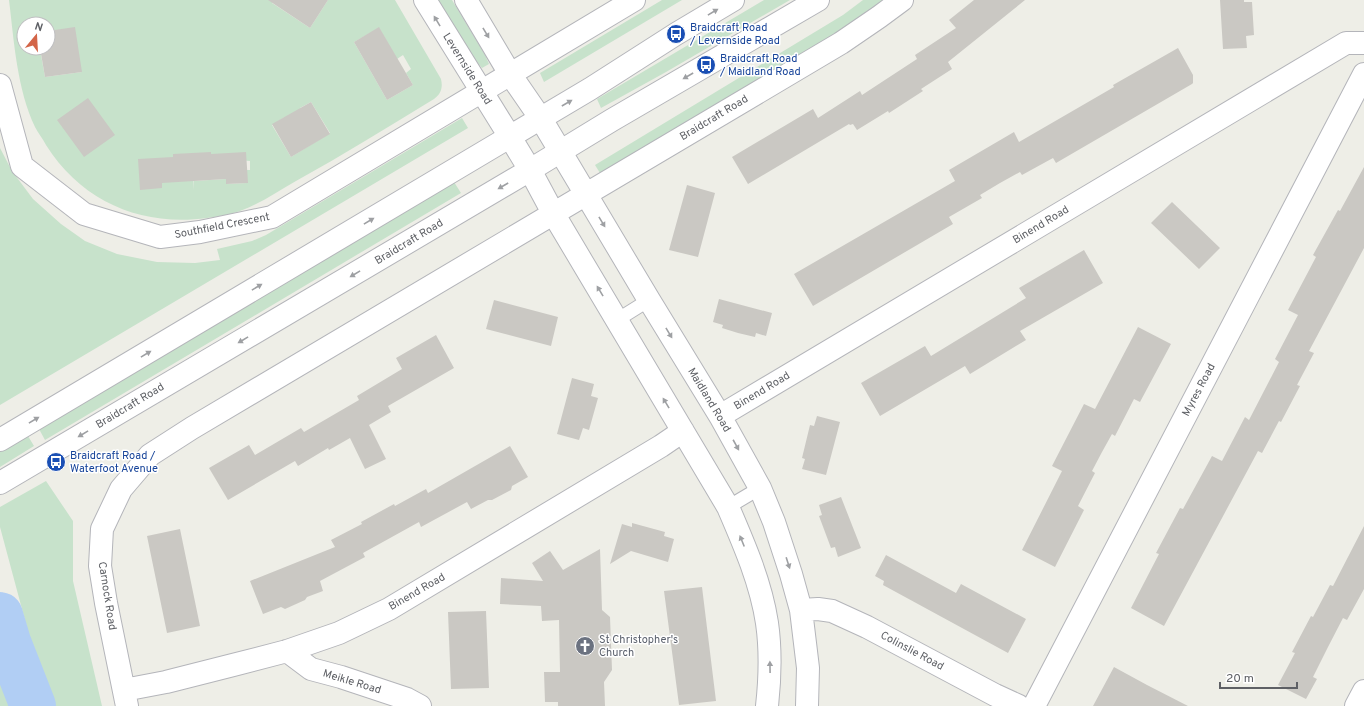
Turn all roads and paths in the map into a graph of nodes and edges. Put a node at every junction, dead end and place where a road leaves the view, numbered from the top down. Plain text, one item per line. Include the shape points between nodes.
1 (425, 0) edge
2 (466, 0) edge
3 (634, 0) edge
4 (733, 0) edge
5 (818, 0) edge
6 (902, 0) edge
7 (1364, 43) edge
8 (510, 74) junction
9 (1364, 74) edge
10 (0, 85) edge
11 (480, 91) junction
12 (541, 119) junction
13 (510, 137) junction
14 (561, 152) junction
15 (530, 170) junction
16 (586, 195) junction
17 (553, 213) junction
18 (648, 300) junction
19 (618, 320) junction
20 (720, 416) junction
21 (683, 431) junction
22 (0, 440) edge
23 (3, 482) edge
24 (760, 488) junction
25 (121, 489) joint
26 (728, 507) junction
27 (801, 610) junction
28 (287, 651) junction
29 (1364, 691) edge
30 (126, 698) edge
31 (420, 706) edge
32 (767, 706) edge
33 (808, 706) edge
34 (1019, 706) edge
35 (1034, 706) edge
36 (1356, 706) edge

11 -> 1 street, Levernside Road
2 -> 8 street
3 - 8 street
12 -> 4 street
5 -> 14 street, Braidcraft Road
6 - 16 street, Braidcraft Road via 841,43
7 - 20 street, Binend Road via 1346,43
8 - 11 street, Southfield Crescent
8 - 12 street
9 - 35 street, Myres Road
10 - 11 street, Southfield Crescent via 22,166 84,214 160,237 200,232 272,217
11 - 13 street, Levernside Road
12 - 13 street
12 - 14 street, Maidland Road
13 - 15 street
22 -> 13 street
14 - 15 street, Braidcraft Road
14 - 16 street, Maidland Road
15 - 17 street
15 -> 23 street, Braidcraft Road
16 - 17 street, Braidcraft Road
16 -> 18 street, Maidland Road
19 -> 17 street
17 - 25 street, Braidcraft Road via 192,428 150,455
18 - 19 lane
18 -> 20 street, Maidland Road
21 -> 19 street
20 -> 24 street, Maidland Road
21 - 26 street
21 - 28 street, Binend Road via 389,609 339,633
24 - 26 lane
24 -> 27 street, Maidland Road via 792,574
25 - 30 street, Carnock Road via 102,529 100,566
32 -> 26 street via 770,680 767,623 750,559
27 - 33 street, Maidland Road via 808,668
27 - 34 street, Colinslie Road via 832,611
28 - 30 street, Binend Road via 166,682
28 - 31 street, Meikle Road via 311,669 408,699
29 - 36 street

